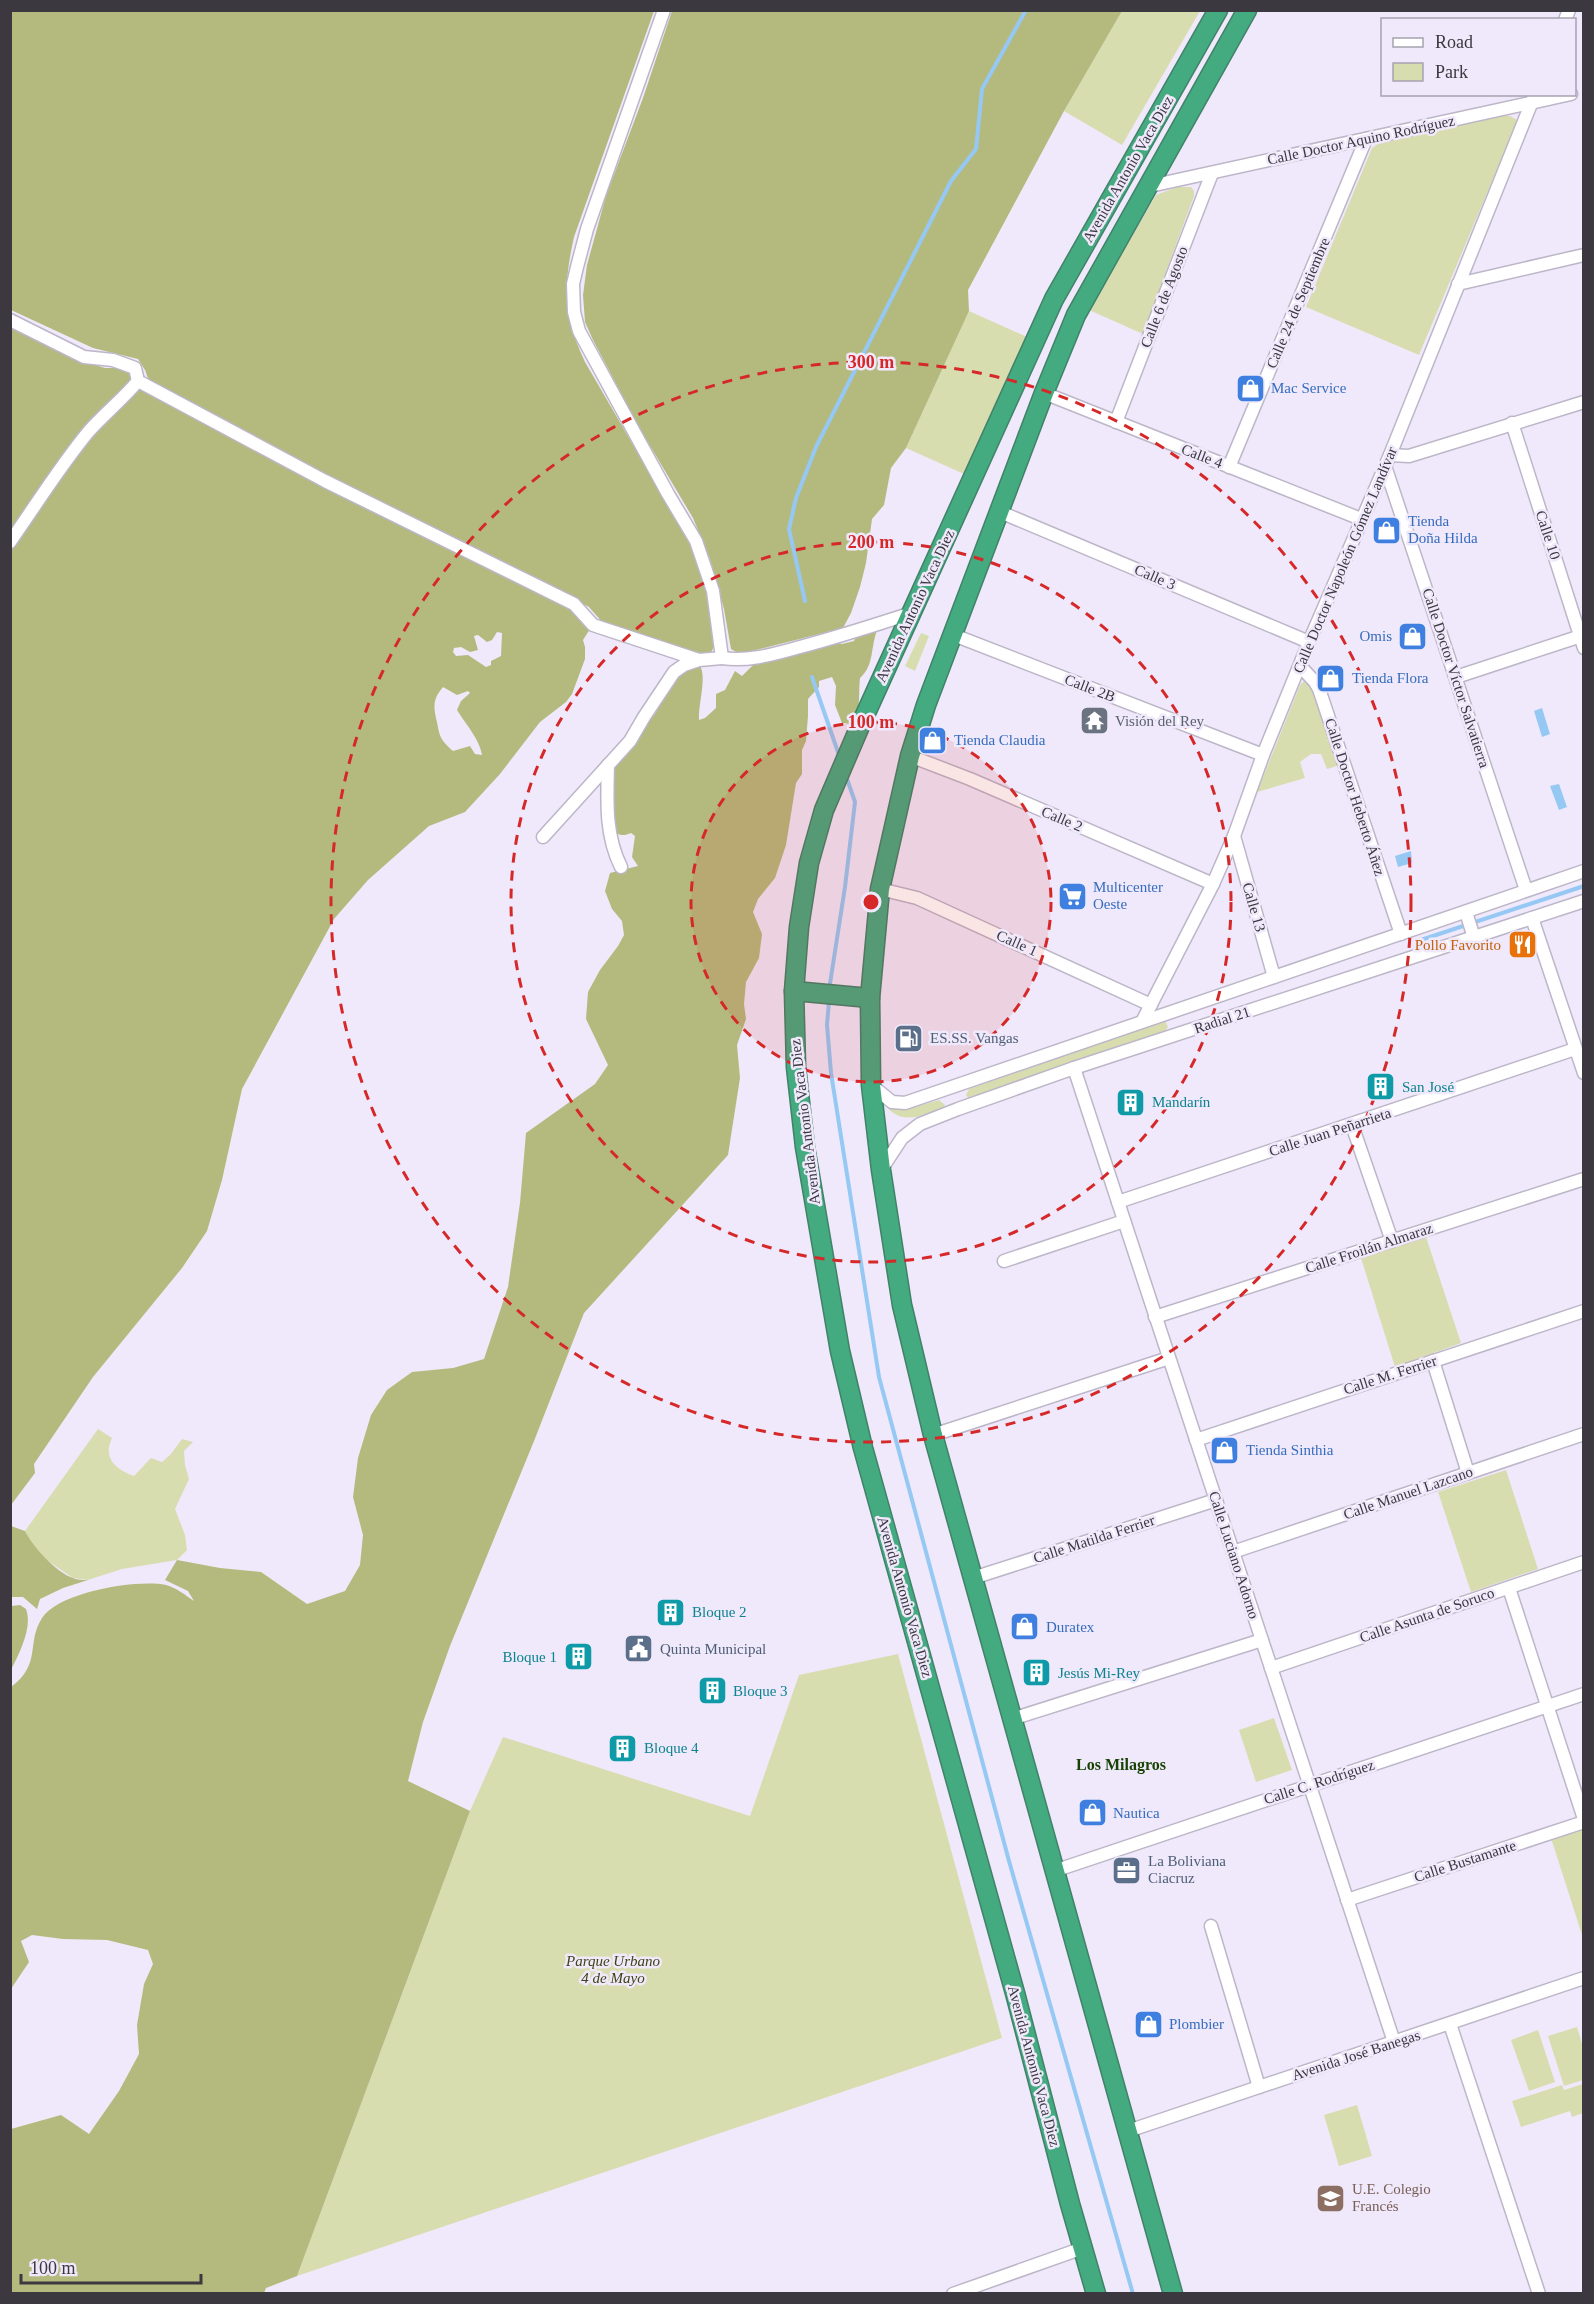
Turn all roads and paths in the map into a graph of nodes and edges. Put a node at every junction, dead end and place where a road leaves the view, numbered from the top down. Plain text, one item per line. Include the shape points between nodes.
1 (664, 10) edge
2 (1218, 10) edge
3 (1248, 10) edge
4 (1557, 96) edge
5 (1533, 99) edge
6 (1366, 139) junction
7 (1212, 172) junction
8 (1150, 186) junction
9 (1584, 255) edge
10 (1458, 284) junction
11 (11, 320) edge
12 (138, 381) junction
13 (1044, 393) junction
14 (1584, 402) edge
15 (1116, 422) junction
16 (1512, 423) junction
17 (1387, 460) junction
18 (1229, 467) junction
19 (1000, 512) junction
20 (1361, 519) junction
21 (10, 542) edge
22 (912, 613) junction
23 (951, 634) junction
24 (1582, 639) edge
25 (1309, 642) junction
26 (722, 658) junction
27 (699, 660) junction
28 (1300, 666) junction
29 (1455, 677) junction
30 (1263, 755) junction
31 (910, 756) junction
32 (608, 765) junction
33 (1234, 836) junction
34 (543, 837) dead end
35 (621, 867) dead end
36 (1584, 871) edge
37 (1213, 884) junction
38 (880, 889) junction
39 (1526, 891) junction
40 (1584, 901) edge
41 (1466, 915) junction
42 (1532, 918) junction
43 (1401, 934) junction
44 (1473, 935) junction
45 (1274, 977) junction
46 (800, 992) junction
47 (870, 998) junction
48 (1151, 1005) junction
49 (1143, 1020) junction
50 (1575, 1049) junction
51 (1074, 1068) junction
52 (1584, 1072) edge
53 (871, 1085) junction
54 (952, 1088) junction
55 (958, 1109) junction
56 (1352, 1125) junction
57 (881, 1170) junction
58 (1584, 1179) edge
59 (1118, 1202) junction
60 (1124, 1221) junction
61 (1392, 1241) junction
62 (1004, 1261) dead end
63 (1584, 1311) edge
64 (1155, 1317) junction
65 (1169, 1358) junction
66 (1433, 1361) junction
67 (1584, 1434) edge
68 (933, 1435) junction
69 (1196, 1440) junction
70 (1468, 1473) junction
71 (1216, 1500) junction
72 (1233, 1552) junction
73 (1584, 1562) edge
74 (973, 1578) junction
75 (1509, 1588) junction
76 (1262, 1640) junction
77 (1271, 1668) junction
78 (1584, 1694) edge
79 (1547, 1706) junction
80 (1012, 1719) junction
81 (1309, 1785) junction
82 (1584, 1821) edge
83 (1054, 1871) junction
84 (1347, 1900) junction
85 (1211, 1926) dead end
86 (1584, 1978) edge
87 (1450, 2024) junction
88 (1394, 2042) junction
89 (1259, 2087) junction
90 (1128, 2131) junction
91 (1083, 2248) junction
92 (953, 2294) edge
93 (1096, 2294) edge
94 (1173, 2294) edge
95 (1539, 2294) edge

1 - 26 street via 587,230 573,284 574,312 579,332 696,541 713,591
2 - 22 highway, Avenida Antonio Vaca Diez via 1054,299
3 - 8 highway, Avenida Antonio Vaca Diez
4 - 5 street, Calle Doctor Aquino Rodríguez
5 - 6 street, Calle Doctor Aquino Rodríguez
5 - 10 street, Calle Doctor Napoleón Gómez Landívar
6 - 7 street, Calle Doctor Aquino Rodríguez
6 - 18 street, Calle 24 de Septiembre
7 - 8 street, Calle Doctor Aquino Rodríguez
7 - 15 street, Calle 6 de Agosto
8 - 13 highway, Avenida Antonio Vaca Diez via 1076,315
9 - 10 street
10 - 17 street, Calle Doctor Napoleón Gómez Landívar
11 - 12 street via 84,357 113,360 135,368
12 - 21 street via 88,432
12 - 27 street via 325,481 574,604 593,625
13 - 15 street, Calle 4
13 - 19 highway, Avenida Antonio Vaca Diez
14 - 16 street
15 - 18 street, Calle 4
16 - 17 street
16 - 24 street, Calle 10
17 - 20 street, Calle Doctor Napoleón Gómez Landívar
17 - 29 street, Calle Doctor Víctor Salvatierra
18 - 20 street, Calle 4
19 - 23 highway, Avenida Antonio Vaca Diez
19 - 25 street, Calle 3
20 - 25 street, Calle Doctor Napoleón Gómez Landívar
22 - 26 street via 761,657
22 - 46 highway, Avenida Antonio Vaca Diez via 824,810 807,874 799,927
23 - 30 street, Calle 2B
23 - 31 highway, Avenida Antonio Vaca Diez
24 - 29 street
25 - 28 street, Calle Doctor Napoleón Gómez Landívar
26 - 27 street
27 - 32 street via 674,672 630,741
28 - 30 street, Calle Doctor Napoleón Gómez Landívar
28 - 43 street, Calle Doctor Heberto Áñez via 1319,689
29 - 39 street, Calle Doctor Víctor Salvatierra
30 - 33 street, Calle Doctor Napoleón Gómez Landívar
31 - 37 street, Calle 2
31 - 38 highway, Avenida Antonio Vaca Diez
32 - 34 street
32 - 35 street via 608,827
33 - 37 street, Calle Doctor Napoleón Gómez Landívar
33 - 45 street, Calle 13
36 - 39 street, Radial 21
37 - 48 street, Calle Doctor Napoleón Gómez Landívar
38 - 47 highway, Avenida Antonio Vaca Diez
38 - 48 street, Calle 1 via 917,898
39 - 41 street, Radial 21
40 - 42 street, Radial 21
41 - 43 street, Radial 21
41 - 44 street
42 - 44 street, Radial 21
42 - 50 street
43 - 45 street, Radial 21
44 - 51 street, Radial 21
45 - 49 street, Radial 21
46 - 47 highway
46 - 91 highway, Avenida Antonio Vaca Diez via 796,1067 805,1147 840,1351 863,1448
47 - 53 highway, Avenida Antonio Vaca Diez
48 - 49 street, Calle Doctor Napoleón Gómez Landívar
49 - 54 street, Radial 21
50 - 52 street
50 - 56 street, Calle Juan Peñarrieta
51 - 55 street, Radial 21
51 - 59 street, Calle Luciano Adorno
53 - 54 street, Radial 21 via 892,1102 905,1103
53 - 57 highway, Avenida Antonio Vaca Diez
54 - 55 street
55 - 57 street, Radial 21 via 920,1124 902,1138
56 - 59 street, Calle Juan Peñarrieta
56 - 61 street
57 - 68 highway, Avenida Antonio Vaca Diez via 902,1305
58 - 61 street, Calle Froilán Almaraz
59 - 60 street, Calle Luciano Adorno
60 - 62 street
60 - 64 street, Calle Luciano Adorno
61 - 64 street, Calle Froilán Almaraz
63 - 66 street, Calle M. Ferrier
64 - 65 street, Calle Luciano Adorno
65 - 68 street
65 - 69 street, Calle Luciano Adorno
66 - 69 street, Calle M. Ferrier
66 - 70 street
67 - 70 street, Calle Manuel Lazcano
68 - 74 highway, Avenida Antonio Vaca Diez
69 - 71 street, Calle Luciano Adorno
70 - 72 street, Calle Manuel Lazcano
71 - 72 street, Calle Luciano Adorno
71 - 74 street, Calle Matilda Ferrier
72 - 76 street, Calle Luciano Adorno
73 - 75 street, Calle Asunta de Soruco
74 - 80 highway, Avenida Antonio Vaca Diez
75 - 77 street, Calle Asunta de Soruco
75 - 79 street
76 - 77 street, Calle Luciano Adorno
76 - 80 street
77 - 81 street, Calle Luciano Adorno
78 - 79 street, Calle C. Rodríguez
79 - 81 street, Calle C. Rodríguez
79 - 82 street
80 - 83 highway, Avenida Antonio Vaca Diez
81 - 83 street, Calle C. Rodríguez
81 - 84 street, Calle Luciano Adorno
82 - 84 street, Calle Bustamante
83 - 90 highway, Avenida Antonio Vaca Diez
84 - 88 street, Calle Luciano Adorno
85 - 89 street
86 - 87 street, Avenida José Banegas
87 - 88 street, Avenida José Banegas
87 - 95 street
88 - 89 street, Avenida José Banegas
89 - 90 street, Avenida José Banegas
90 - 94 highway, Avenida Antonio Vaca Diez
91 - 92 street
91 - 93 highway, Avenida Antonio Vaca Diez

